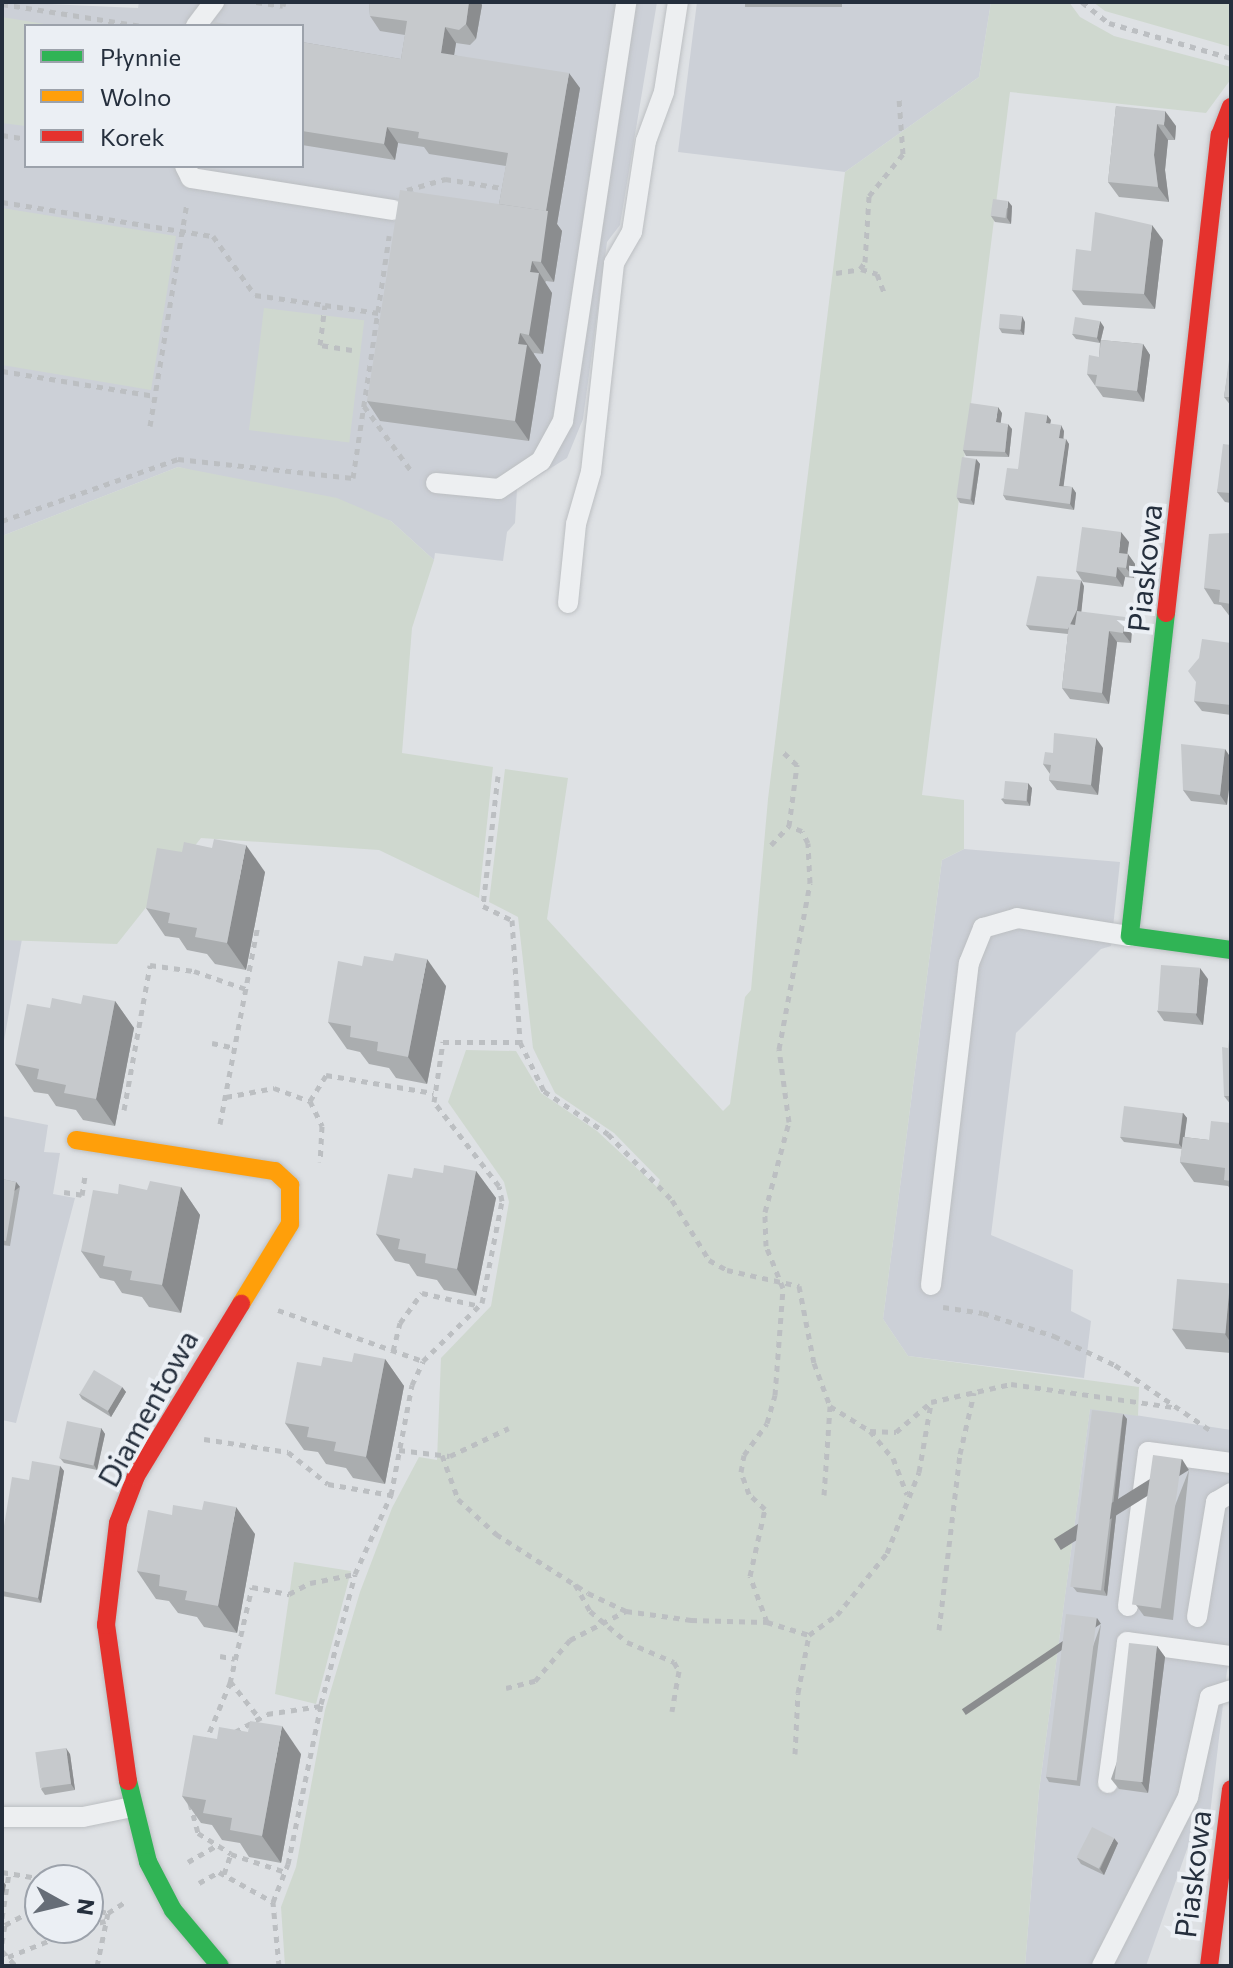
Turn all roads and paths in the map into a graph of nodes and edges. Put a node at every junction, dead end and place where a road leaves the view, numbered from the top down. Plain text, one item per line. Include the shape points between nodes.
1 (214, 2) edge
2 (256, 2) edge
3 (284, 2) edge
4 (626, 2) edge
5 (678, 2) edge
6 (1082, 2) edge
7 (2, 4) edge
8 (128, 24) edge
9 (198, 24) edge
10 (1231, 58) edge
11 (899, 98) dead end
12 (1231, 107) edge
13 (2, 135) edge
14 (24, 139) edge
15 (188, 172) edge
16 (502, 188) edge
17 (2, 202) edge
18 (393, 210) junction
19 (182, 231) junction
20 (860, 269) junction
21 (836, 273) dead end
22 (885, 295) dead end
23 (325, 305) junction
24 (378, 313) junction
25 (352, 350) dead end
26 (2, 371) edge
27 (155, 396) junction
28 (363, 405) junction
29 (150, 426) dead end
30 (436, 483) joint
31 (2, 521) edge
32 (568, 603) dead end
33 (780, 749) dead end
34 (498, 776) dead end
35 (789, 826) junction
36 (771, 845) dead end
37 (258, 925) dead end
38 (1130, 936) junction
39 (1231, 950) edge
40 (246, 989) junction
41 (520, 1042) junction
42 (212, 1043) dead end
43 (235, 1048) junction
44 (434, 1093) junction
45 (226, 1097) junction
46 (310, 1101) junction
47 (126, 1103) dead end
48 (76, 1140) dead end
49 (213, 1162) junction
50 (319, 1166) dead end
51 (781, 1280) junction
52 (931, 1285) joint
53 (480, 1306) junction
54 (283, 1312) dead end
55 (393, 1351) junction
56 (423, 1361) junction
57 (974, 1393) junction
58 (931, 1402) junction
59 (830, 1406) junction
60 (1173, 1407) junction
61 (509, 1428) dead end
62 (870, 1431) junction
63 (1219, 1436) dead end
64 (195, 1437) dead end
65 (399, 1450) junction
66 (442, 1455) junction
67 (1231, 1463) edge
68 (1231, 1493) edge
69 (391, 1495) junction
70 (824, 1495) dead end
71 (908, 1495) junction
72 (355, 1574) junction
73 (575, 1583) junction
74 (1128, 1606) dead end
75 (626, 1611) junction
76 (1197, 1617) dead end
77 (767, 1622) junction
78 (606, 1624) junction
79 (939, 1630) dead end
80 (809, 1635) junction
81 (220, 1656) dead end
82 (1231, 1656) edge
83 (235, 1659) junction
84 (230, 1681) junction
85 (506, 1688) dead end
86 (1231, 1690) edge
87 (320, 1706) junction
88 (672, 1711) dead end
89 (258, 1717) junction
90 (266, 1727) edge
91 (230, 1734) edge
92 (218, 1738) edge
93 (205, 1742) junction
94 (302, 1752) dead end
95 (795, 1754) dead end
96 (310, 1755) junction
97 (200, 1757) edge
98 (1108, 1783) edge
99 (1231, 1789) edge
100 (192, 1796) edge
101 (132, 1807) junction
102 (2, 1817) edge
103 (218, 1845) junction
104 (231, 1854) junction
105 (186, 1862) dead end
106 (285, 1872) junction
107 (5, 1873) edge
108 (135, 1895) dead end
109 (273, 1902) junction
110 (24, 1912) edge
111 (104, 1912) edge
112 (108, 1913) junction
113 (3, 1921) edge
114 (106, 1921) joint
115 (2, 1943) edge
116 (41, 1944) edge
117 (2, 1951) edge
118 (8, 1957) junction
119 (16, 1966) edge
120 (97, 1966) edge
121 (220, 1966) edge
122 (279, 1966) edge
123 (1102, 1966) edge
124 (1209, 1966) edge

1 - 9 lane
2 - 3 path
4 - 30 lane via 563,421 541,461 499,489
5 - 32 lane via 664,92 646,141 632,232 614,263 591,472 576,524
6 - 10 path via 1109,23
7 - 8 path
11 - 20 path via 903,154 869,196 867,252
12 - 38 street, Piaskowa via 1220,135
13 - 14 path
15 - 18 lane
15 - 19 path
16 - 18 path via 445,179 408,188
17 - 19 path
18 - 24 path
19 - 23 path via 213,236 255,295
19 - 27 path
20 - 21 path
20 - 22 path via 877,274
23 - 24 path
23 - 25 path via 320,345
24 - 28 path
26 - 27 path
27 - 29 path
28 - 30 path via 406,467
28 - 31 path via 353,478 178,459
33 - 35 path via 797,765
34 - 41 path via 483,906 512,920
35 - 36 path
35 - 51 path via 802,831 808,843 810,883 779,1049 789,1122 765,1212 766,1246
37 - 40 path
38 - 39 street
38 - 52 lane via 1017,918 983,928 969,963
40 - 43 path
40 - 47 path via 194,971 150,965
41 - 44 path via 443,1042
41 - 51 path via 544,1091 619,1145 672,1200 709,1260 727,1270
42 - 43 path
43 - 45 path
44 - 46 path via 326,1075
44 - 53 path via 434,1102 499,1186 502,1201
45 - 46 path via 274,1088
45 - 49 path
46 - 50 path via 322,1126
48 - 49 street, Diamentowa
49 - 101 street, Diamentowa via 275,1171 290,1185 290,1224 163,1426 118,1523 106,1625
51 - 59 path via 799,1286 814,1363
51 - 77 path via 775,1395 767,1423 744,1455 741,1472 749,1494 765,1509 750,1576
52 - 60 path via 942,1307 983,1313 1054,1336 1115,1365
53 - 55 path via 422,1293 400,1323
53 - 56 path
54 - 55 path
55 - 56 path
56 - 65 path via 412,1385
57 - 58 path
57 - 60 path via 1011,1384
57 - 79 path via 960,1454
58 - 62 path via 896,1432
58 - 71 path via 919,1472
59 - 62 path
59 - 70 path
60 - 63 path
61 - 66 path
62 - 71 path via 893,1458
64 - 69 path via 288,1452 328,1484
65 - 66 path
65 - 69 path
66 - 73 path via 458,1499 496,1534
67 - 74 lane via 1148,1452
68 - 76 lane via 1216,1502
69 - 72 path
71 - 80 path via 887,1553 837,1615
72 - 83 path via 289,1594 252,1587
72 - 87 path
73 - 75 path
73 - 78 path via 578,1596
75 - 77 path
75 - 78 path
77 - 80 path
78 - 85 path via 570,1640 535,1681
78 - 88 path via 627,1642 674,1662 679,1671
80 - 95 path via 798,1693
81 - 83 path
82 - 98 lane via 1127,1642
83 - 84 path
84 - 89 path
84 - 93 path
86 - 123 lane via 1210,1697 1188,1797
87 - 89 path
87 - 96 path
89 - 90 path
89 - 91 path
92 - 93 path
93 - 97 path
94 - 96 path
96 - 106 path
99 - 124 street, Piaskowa
100 - 103 path via 189,1808 198,1833
101 - 102 lane via 83,1817
101 - 121 street, Diamentowa via 148,1862 173,1910
103 - 104 path
103 - 105 path
104 - 106 path
104 - 109 path via 222,1873
106 - 109 path
107 - 113 path
108 - 112 path
109 - 122 path
110 - 113 path
111 - 112 path
112 - 114 path
113 - 115 path
114 - 120 path
116 - 118 path
117 - 118 path
118 - 119 path

